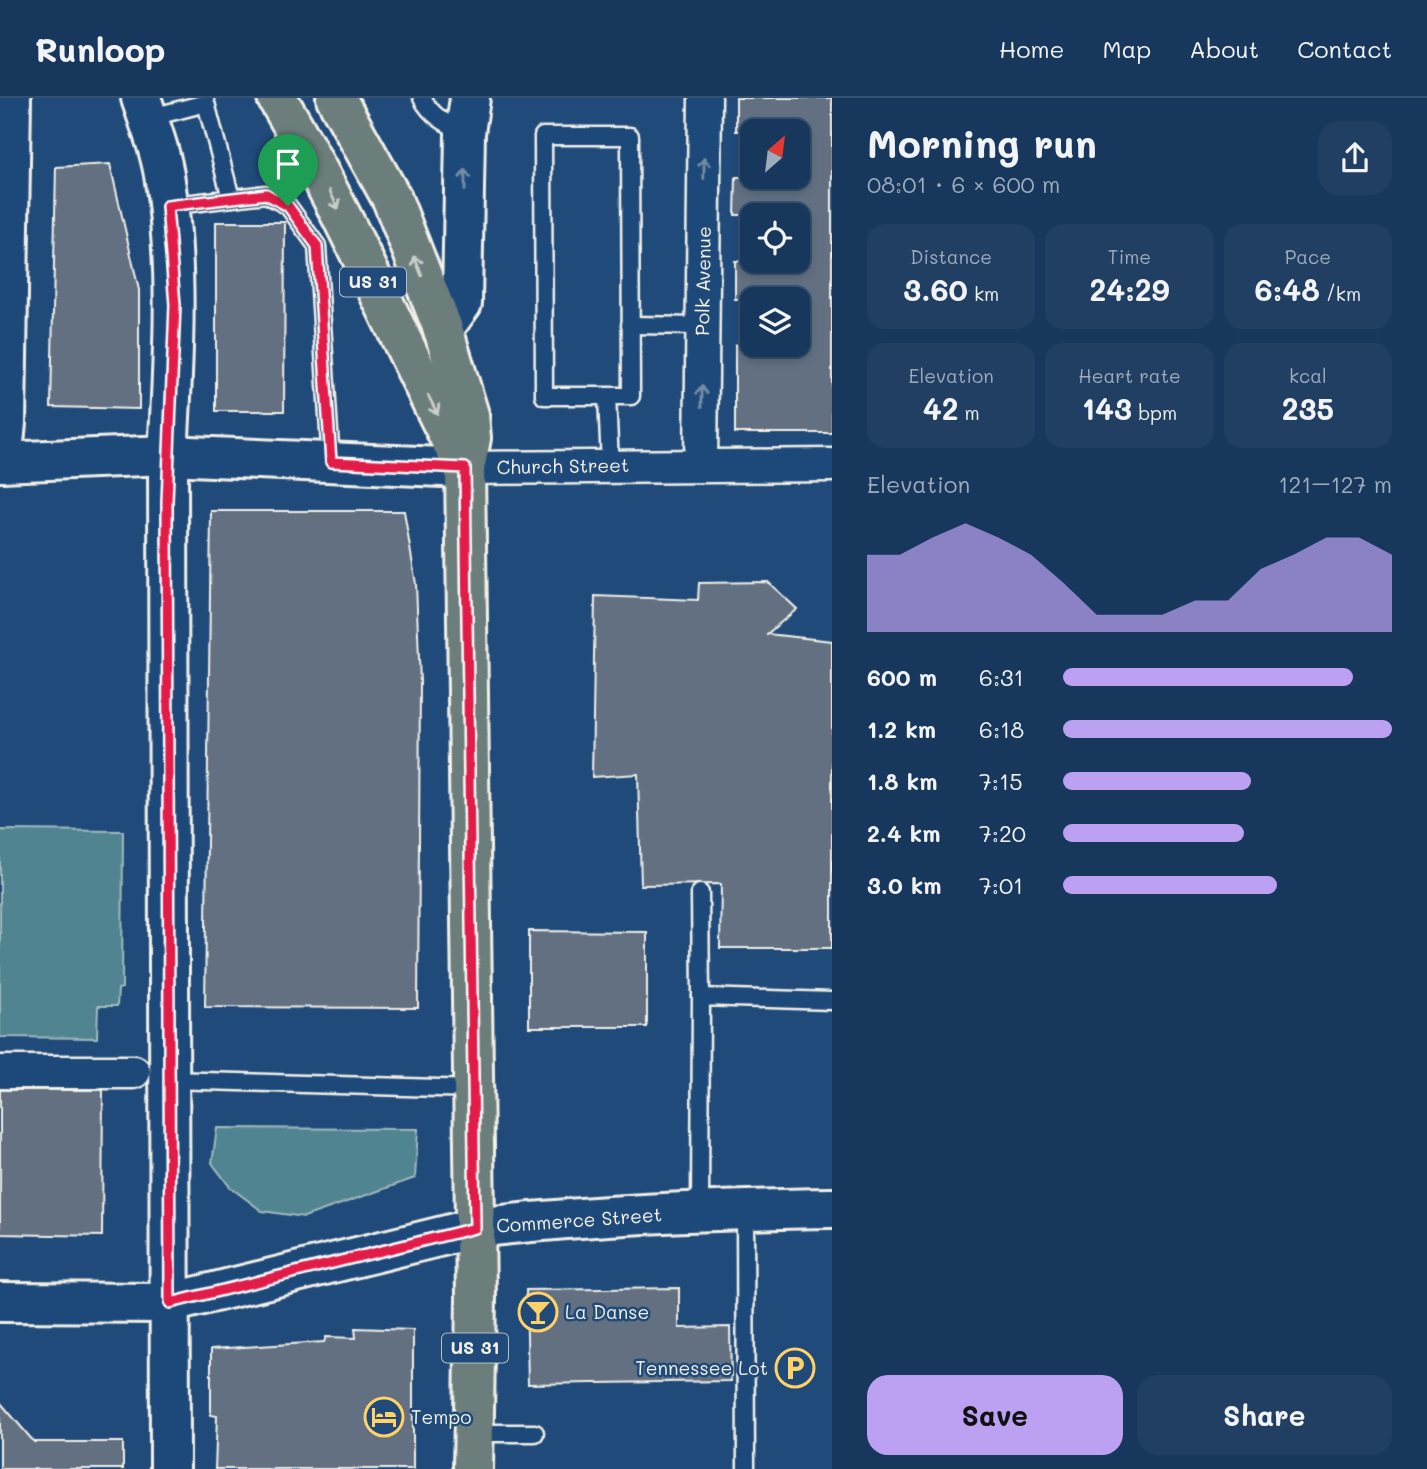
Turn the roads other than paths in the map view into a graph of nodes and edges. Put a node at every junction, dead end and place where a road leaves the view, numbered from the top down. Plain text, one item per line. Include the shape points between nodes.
1 (11, 98) edge
2 (277, 98) edge
3 (336, 98) edge
4 (422, 98) edge
5 (705, 98) edge
6 (145, 108) edge
7 (468, 116) edge
8 (231, 198) junction
9 (167, 206) junction
10 (630, 325) junction
11 (702, 326) junction
12 (443, 329) junction
13 (607, 396) junction
14 (168, 455) junction
15 (1, 462) edge
16 (331, 462) junction
17 (701, 464) junction
18 (610, 465) junction
19 (832, 465) edge
20 (465, 468) junction
21 (700, 893) dead end
22 (701, 997) junction
23 (832, 1001) edge
24 (0, 1072) edge
25 (151, 1076) junction
26 (473, 1089) junction
27 (832, 1208) edge
28 (745, 1209) junction
29 (700, 1212) junction
30 (475, 1228) junction
31 (0, 1302) edge
32 (170, 1303) junction
33 (535, 1433) dead end
34 (473, 1451) edge
35 (170, 1469) edge
36 (746, 1469) edge

1 - 15 street via 6,423
2 -> 20 main road, US 31 via 322,173
12 -> 3 main road, US 31 via 392,199
4 - 7 lane via 441,121
11 -> 5 street, Polk Avenue
6 - 8 lane via 206,103
6 - 9 street
12 -> 7 street via 462,303
8 - 9 lane
8 - 16 lane via 266,194 288,206 317,246
9 - 14 street via 175,305
10 - 11 lane
10 - 13 lane via 631,396
10 - 13 lane via 629,136 543,136 544,396
17 -> 11 street, Polk Avenue
12 - 20 main road, US 31 via 469,415 471,438
13 - 18 lane
14 - 15 street, Church Street
14 - 16 street, Church Street
14 - 25 street
16 - 20 street, Church Street
17 - 18 street, Church Street
17 - 19 street, Church Street
18 - 20 street, Church Street
20 - 26 main road, US 31
21 - 22 lane
22 - 23 lane
22 - 29 lane
24 - 25 street
25 - 26 lane
25 - 32 street
26 - 30 main road, US 31
27 - 28 street, Commerce Street
28 - 29 street, Commerce Street
28 - 36 lane
29 - 30 street, Commerce Street
30 - 32 street, Commerce Street
30 - 34 main road, US 31
31 - 32 street, Commerce Street
32 - 35 street
33 - 34 lane

